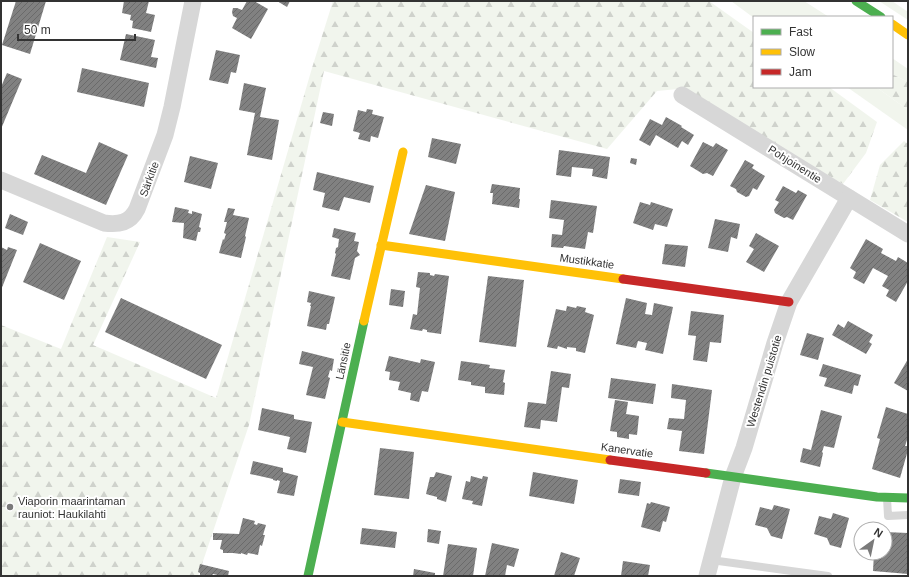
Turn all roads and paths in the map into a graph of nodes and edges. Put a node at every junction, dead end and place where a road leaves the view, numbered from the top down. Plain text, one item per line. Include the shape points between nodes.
1 (193, 1) edge
2 (856, 1) edge
3 (879, 16) edge
4 (893, 25) edge
5 (908, 35) edge
6 (682, 95) dead end
7 (403, 152) dead end
8 (1, 180) edge
9 (849, 198) junction
10 (908, 234) edge
11 (381, 245) junction
12 (788, 302) junction
13 (342, 422) junction
14 (733, 477) junction
15 (887, 497) junction
16 (908, 498) edge
17 (908, 515) edge
18 (709, 568) edge
19 (308, 576) edge
20 (828, 576) edge

1 - 8 street, Särkitie via 165,135 134,216 119,224 104,223
2 - 3 main road
4 - 5 main road
6 - 9 street, Pohjoinentie
7 - 11 main road, Länsitie
9 - 10 street, Pohjoinentie
9 - 12 street, Westendin puistotie
11 - 12 main road, Mustikkatie
11 - 13 main road, Länsitie
12 - 14 street, Westendin puistotie
13 - 14 main road, Kanervatie
13 - 19 main road, Länsitie
14 - 15 main road, Kanervatie
14 - 18 street, Westendin puistotie
15 - 16 main road, Kanervatie
15 - 17 lane via 888,516
18 - 20 lane

